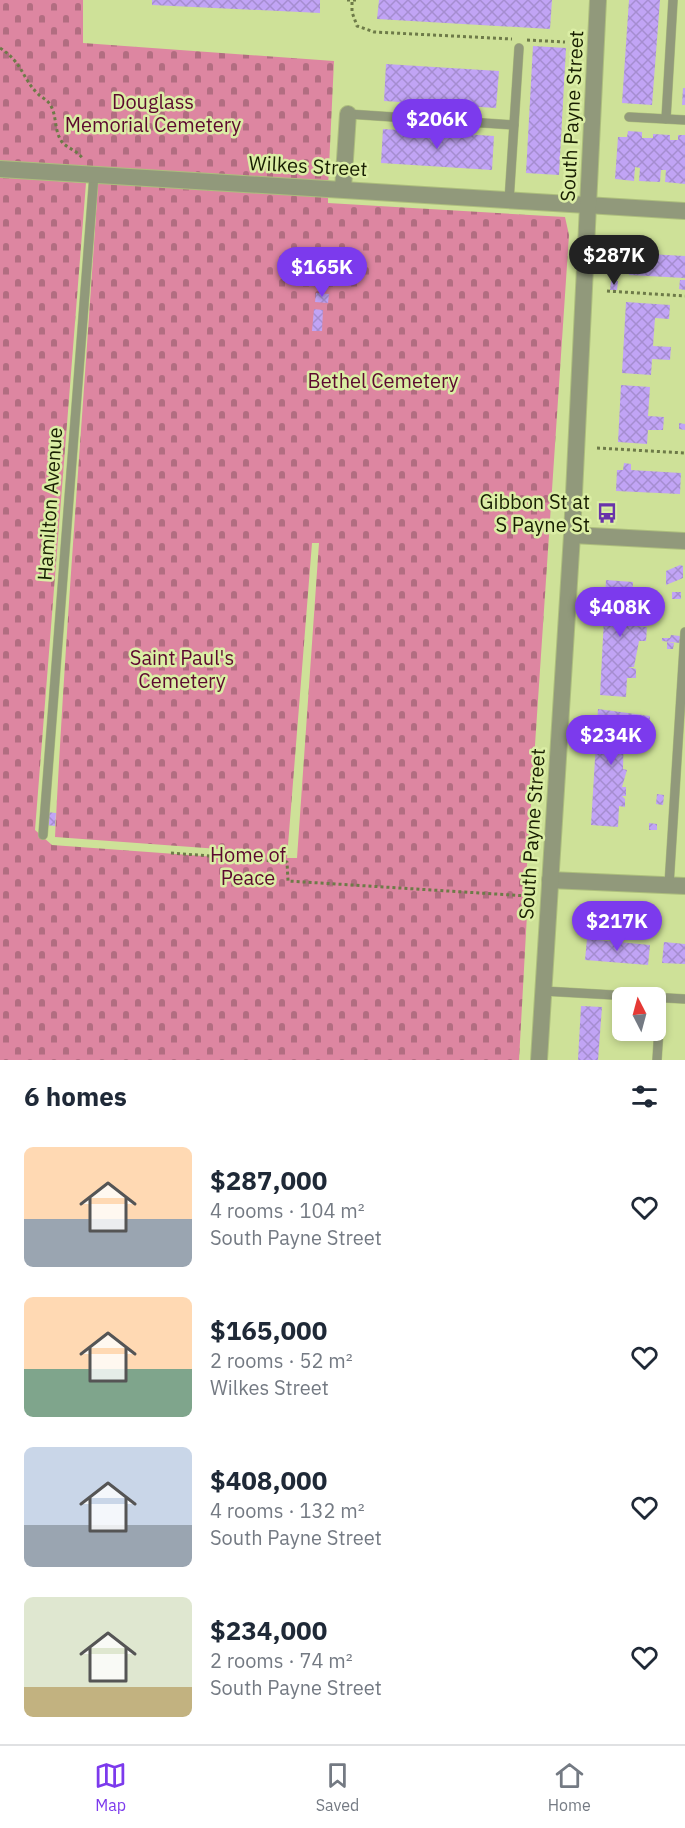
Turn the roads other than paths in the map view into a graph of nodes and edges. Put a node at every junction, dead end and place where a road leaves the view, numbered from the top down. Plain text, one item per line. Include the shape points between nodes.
1 (598, 0) edge
2 (673, 0) edge
3 (519, 48) dead end
4 (348, 114) joint
5 (628, 117) dead end
6 (666, 119) junction
7 (685, 120) edge
8 (514, 125) junction
9 (0, 169) edge
10 (88, 175) junction
11 (343, 189) junction
12 (509, 201) junction
13 (588, 207) junction
14 (685, 212) edge
15 (572, 535) junction
16 (685, 541) edge
17 (685, 632) edge
18 (43, 835) dead end
19 (550, 880) junction
20 (677, 886) edge
21 (543, 991) junction
22 (612, 995) edge
23 (666, 998) edge
24 (685, 999) edge
25 (658, 1041) edge
26 (539, 1060) edge
27 (657, 1060) edge

1 - 13 street, South Payne Street
2 - 6 lane
3 - 8 lane
4 - 8 lane
4 - 11 street
5 - 6 lane
6 - 7 lane
8 - 12 lane
9 - 10 street, Wilkes Street
10 - 11 street, Wilkes Street
10 - 18 lane, Hamilton Avenue
11 - 12 street, Wilkes Street
12 - 13 street, Wilkes Street
13 - 14 street, Wilkes Street
13 - 15 street, South Payne Street
15 - 16 street
15 - 19 street, South Payne Street
17 - 20 lane
19 - 20 street
19 - 21 street, South Payne Street
21 - 22 lane
21 - 26 street, South Payne Street
23 - 24 lane
25 - 27 lane

